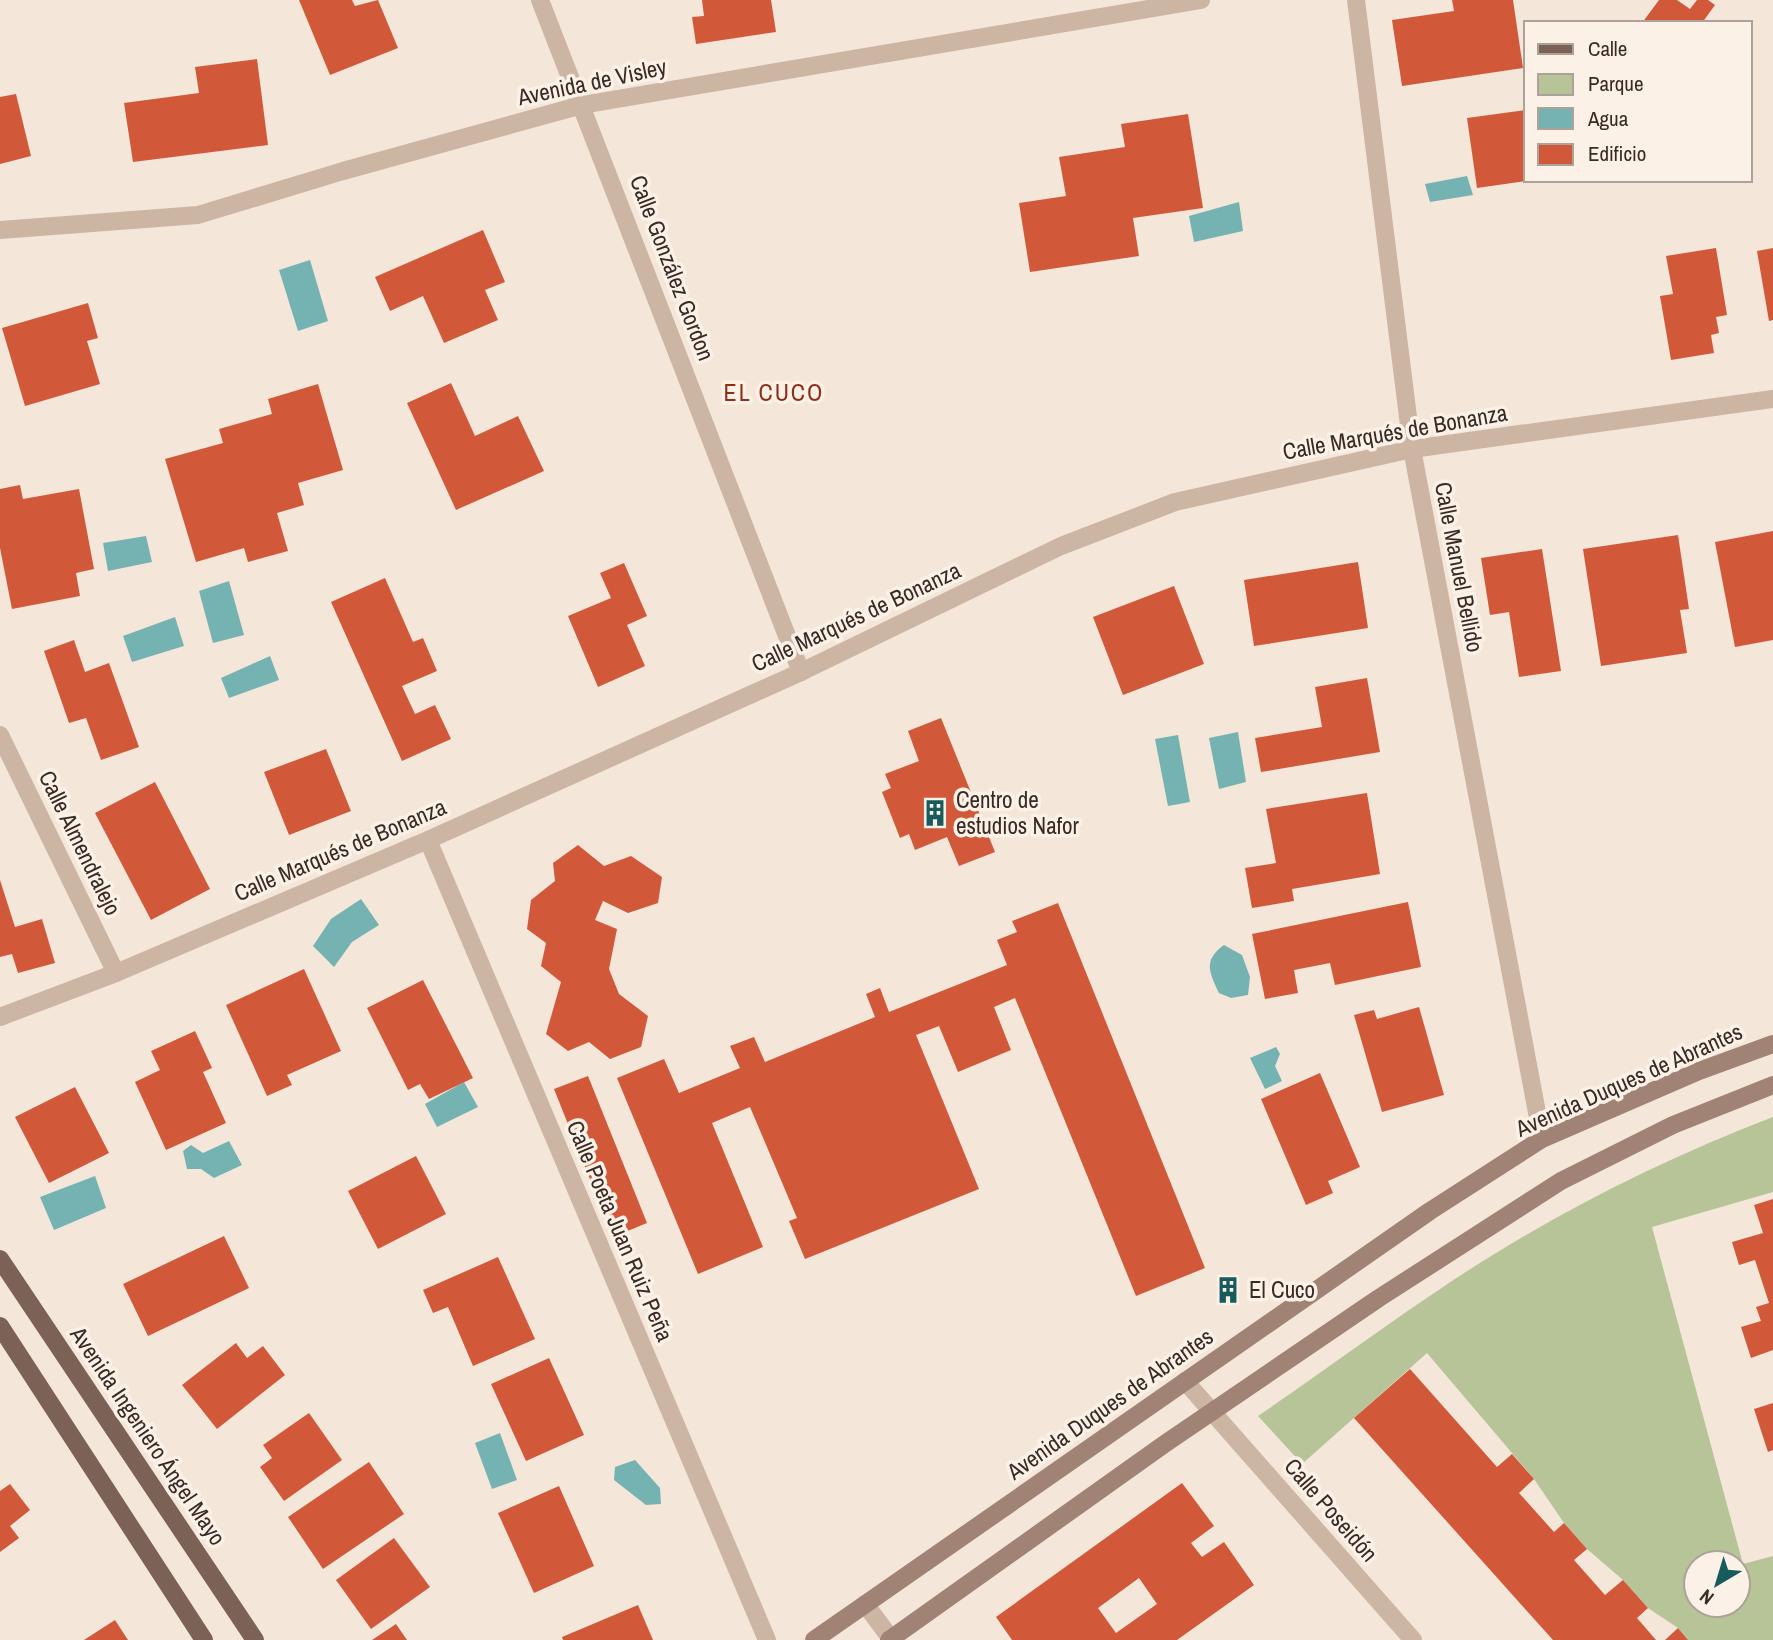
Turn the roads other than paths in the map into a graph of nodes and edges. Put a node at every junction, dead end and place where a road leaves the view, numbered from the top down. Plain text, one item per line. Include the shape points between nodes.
1 (540, 0) edge
2 (1201, 0) edge
3 (1356, 0) edge
4 (582, 104) junction
5 (0, 230) edge
6 (1773, 399) edge
7 (1412, 449) junction
8 (801, 672) junction
9 (0, 735) edge
10 (428, 840) junction
11 (116, 973) junction
12 (0, 1017) edge
13 (1773, 1044) edge
14 (1773, 1085) edge
15 (1542, 1139) junction
16 (0, 1259) edge
17 (0, 1326) edge
18 (1185, 1381) junction
19 (1213, 1413) junction
20 (865, 1604) junction
21 (204, 1640) edge
22 (254, 1640) edge
23 (767, 1640) edge
24 (814, 1640) edge
25 (891, 1640) edge
26 (1413, 1640) edge

1 - 4 street, Calle González Gordon
2 - 4 street, Avenida de Visley
3 - 7 street, Calle Manuel Bellido
4 - 5 street, Avenida de Visley via 198,215
4 - 8 street, Calle González Gordon
6 - 7 street, Calle Marqués de Bonanza
7 - 8 street, Calle Marqués de Bonanza via 1175,502 1061,546
7 - 15 street, Calle Manuel Bellido
8 - 10 street, Calle Marqués de Bonanza
9 - 11 street, Calle Almendralejo
10 - 11 street, Calle Marqués de Bonanza
10 - 23 street, Calle Poeta Juan Ruiz Peña
11 - 12 street, Calle Marqués de Bonanza
13 - 15 main road, Avenida Duques de Abrantes
14 - 19 main road via 1673,1125 1561,1181 1379,1298
15 - 18 main road, Avenida Duques de Abrantes
16 - 22 main road, Avenida Ingeniero Ángel Mayo
17 - 21 main road
18 - 19 street, Calle Poseidón
18 - 20 main road, Avenida Duques de Abrantes
19 - 25 main road
19 - 26 street, Calle Poseidón
20 - 24 main road, Avenida Duques de Abrantes
20 - 25 street

